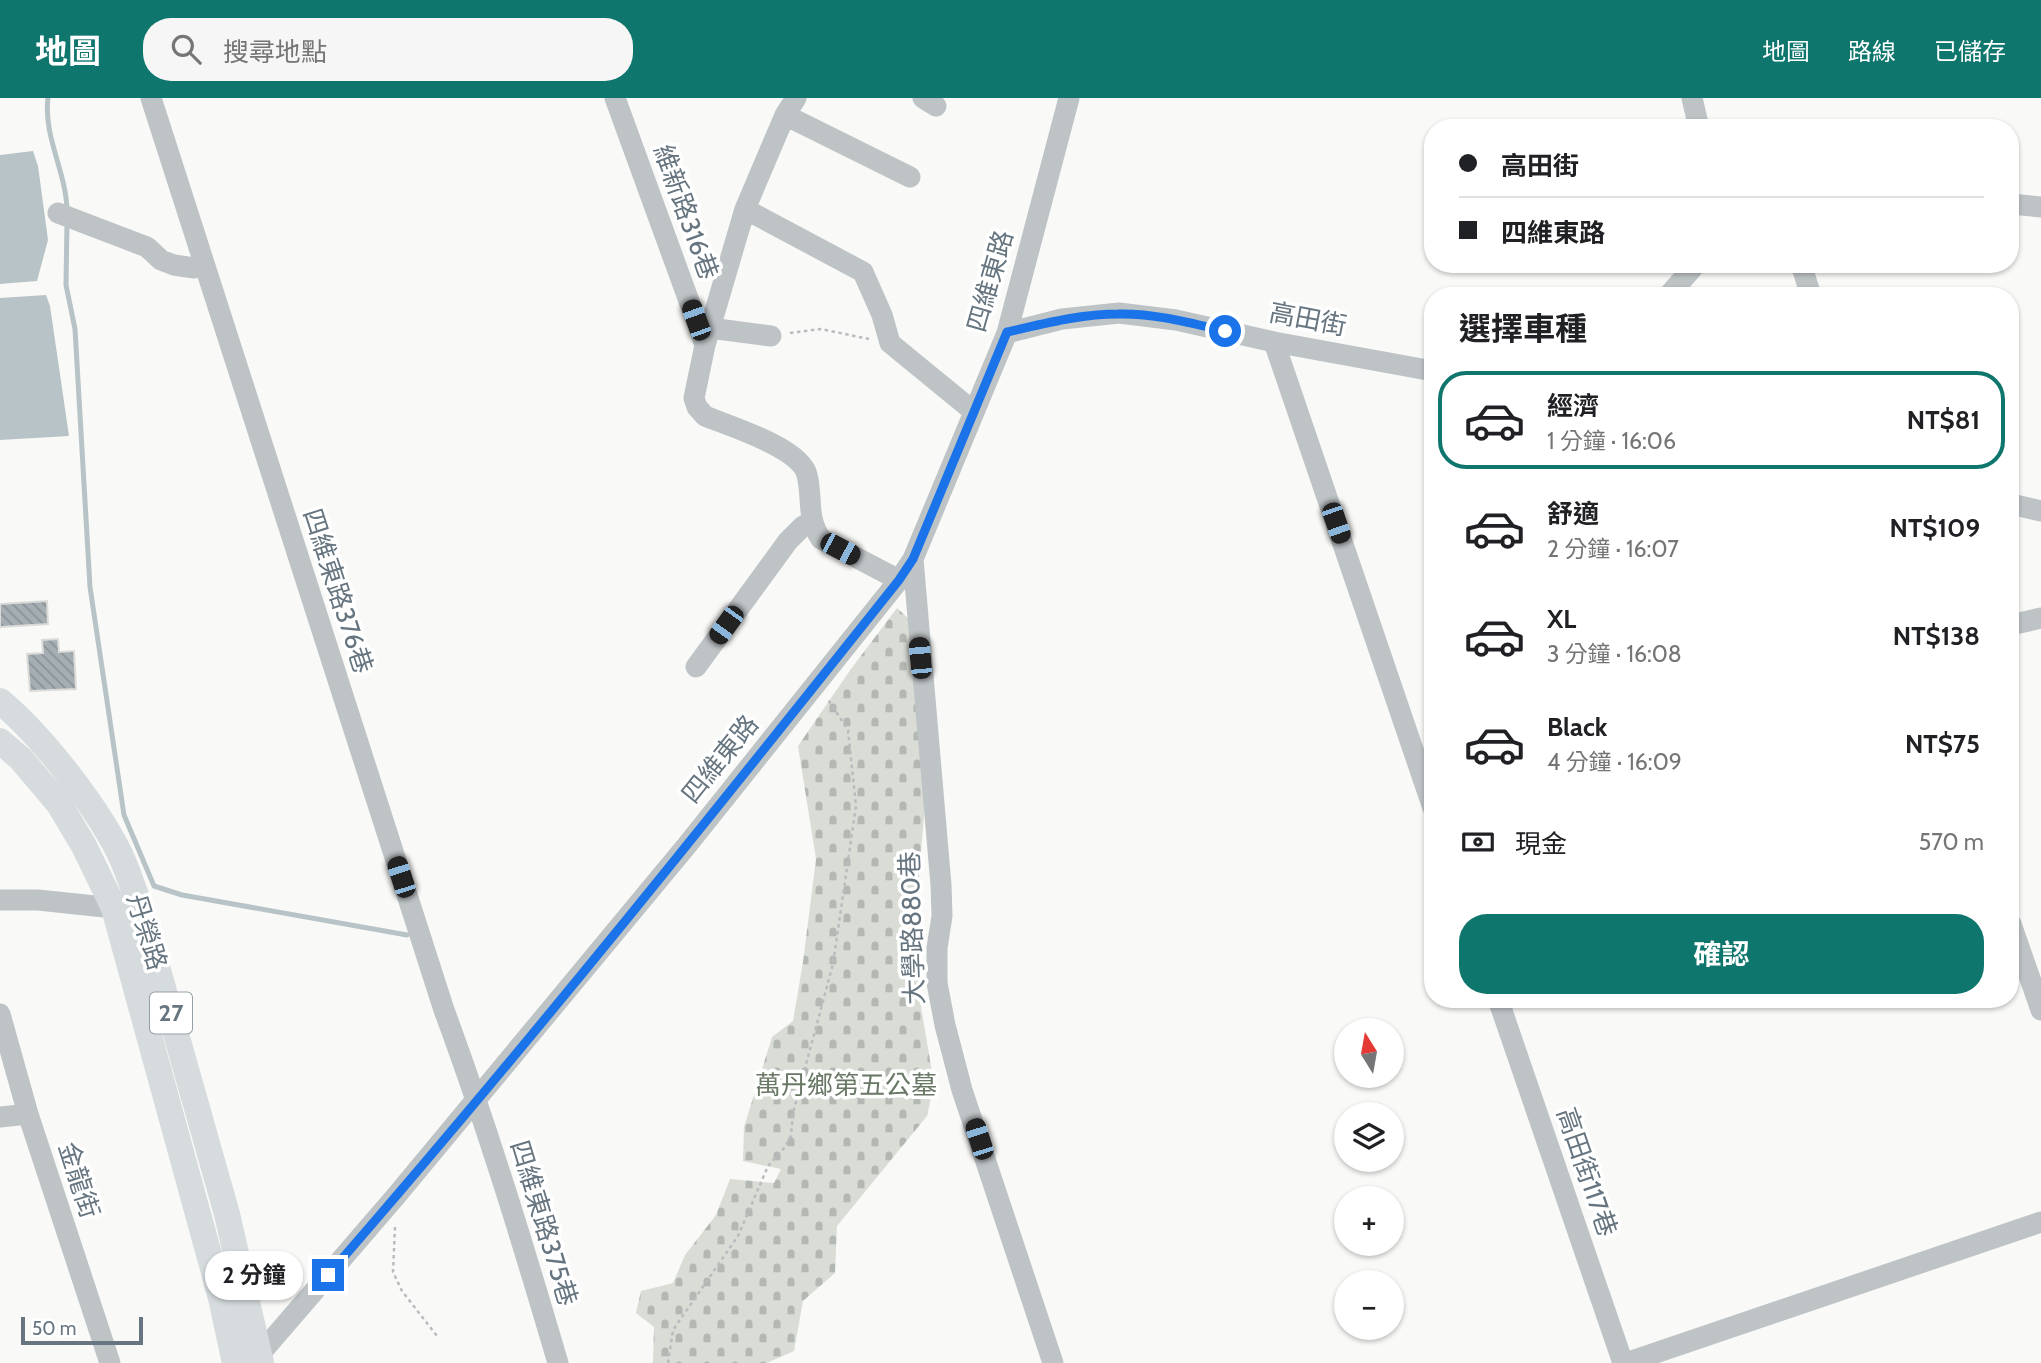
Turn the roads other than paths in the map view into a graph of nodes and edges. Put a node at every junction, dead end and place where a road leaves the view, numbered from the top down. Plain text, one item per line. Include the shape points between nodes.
1 (151, 98) edge
2 (615, 98) edge
3 (1069, 98) edge
4 (1692, 98) edge
5 (790, 106) edge
6 (1697, 119) edge
7 (911, 177) dead end
8 (2019, 205) edge
9 (2041, 207) edge
10 (745, 209) junction
11 (58, 214) dead end
12 (204, 264) junction
13 (1688, 273) edge
14 (1676, 287) edge
15 (1007, 332) junction
16 (771, 336) road end
17 (707, 337) junction
18 (1274, 342) junction
19 (1424, 369) edge
20 (973, 411) junction
21 (2019, 506) edge
22 (2041, 511) edge
23 (812, 522) junction
24 (913, 559) junction
25 (899, 580) junction
26 (2041, 618) edge
27 (2019, 623) edge
28 (696, 667) dead end
29 (0, 701) edge
30 (0, 741) edge
31 (10, 757) edge
32 (1424, 782) edge
33 (0, 900) edge
34 (114, 908) junction
35 (2019, 947) edge
36 (1501, 1008) edge
37 (2041, 1010) edge
38 (0, 1014) edge
39 (477, 1099) junction
40 (28, 1114) junction
41 (0, 1117) edge
42 (2041, 1222) edge
43 (258, 1360) edge
44 (110, 1363) edge
45 (235, 1363) edge
46 (558, 1363) edge
47 (1053, 1363) edge
48 (1624, 1363) edge

1 - 12 street, 四維東路376巷
2 - 17 street, 維新路316巷
3 - 15 street, 四維東路
4 - 6 street
5 - 7 street
5 - 10 street
8 - 9 street
10 - 17 street
10 - 20 street via 863,272 890,342
11 - 12 street via 147,247 174,265 194,268
12 - 39 street, 四維東路376巷 via 444,1010
13 - 14 street
15 - 18 street, 高田街 via 1062,319 1119,313 1176,320
15 - 20 street, 四維東路
16 - 17 street
17 - 23 street via 694,398 697,407 705,416 779,447 802,464
18 - 19 street, 高田街
18 - 32 street
20 - 24 street, 四維東路
21 - 22 street
23 - 25 street via 821,539
23 - 28 street via 788,541
24 - 25 street, 四維東路
24 - 47 street, 大學路880巷 via 941,885 937,983 944,1025
25 - 39 street, 四維東路
26 - 27 street
29 - 43 main road, 丹榮路 / 27 via 77,787 120,853 162,980 227,1214
30 - 31 main road, 丹榮路 / 27
31 - 34 main road, 丹榮路 / 27 via 59,804
33 - 34 street
34 - 45 main road, 丹榮路 / 27
35 - 37 street
36 - 48 street, 高田街117巷
38 - 40 street, 金龍街
39 - 43 street, 四維東路
39 - 46 street, 四維東路375巷
40 - 41 street
40 - 44 street, 金龍街
42 - 48 street

